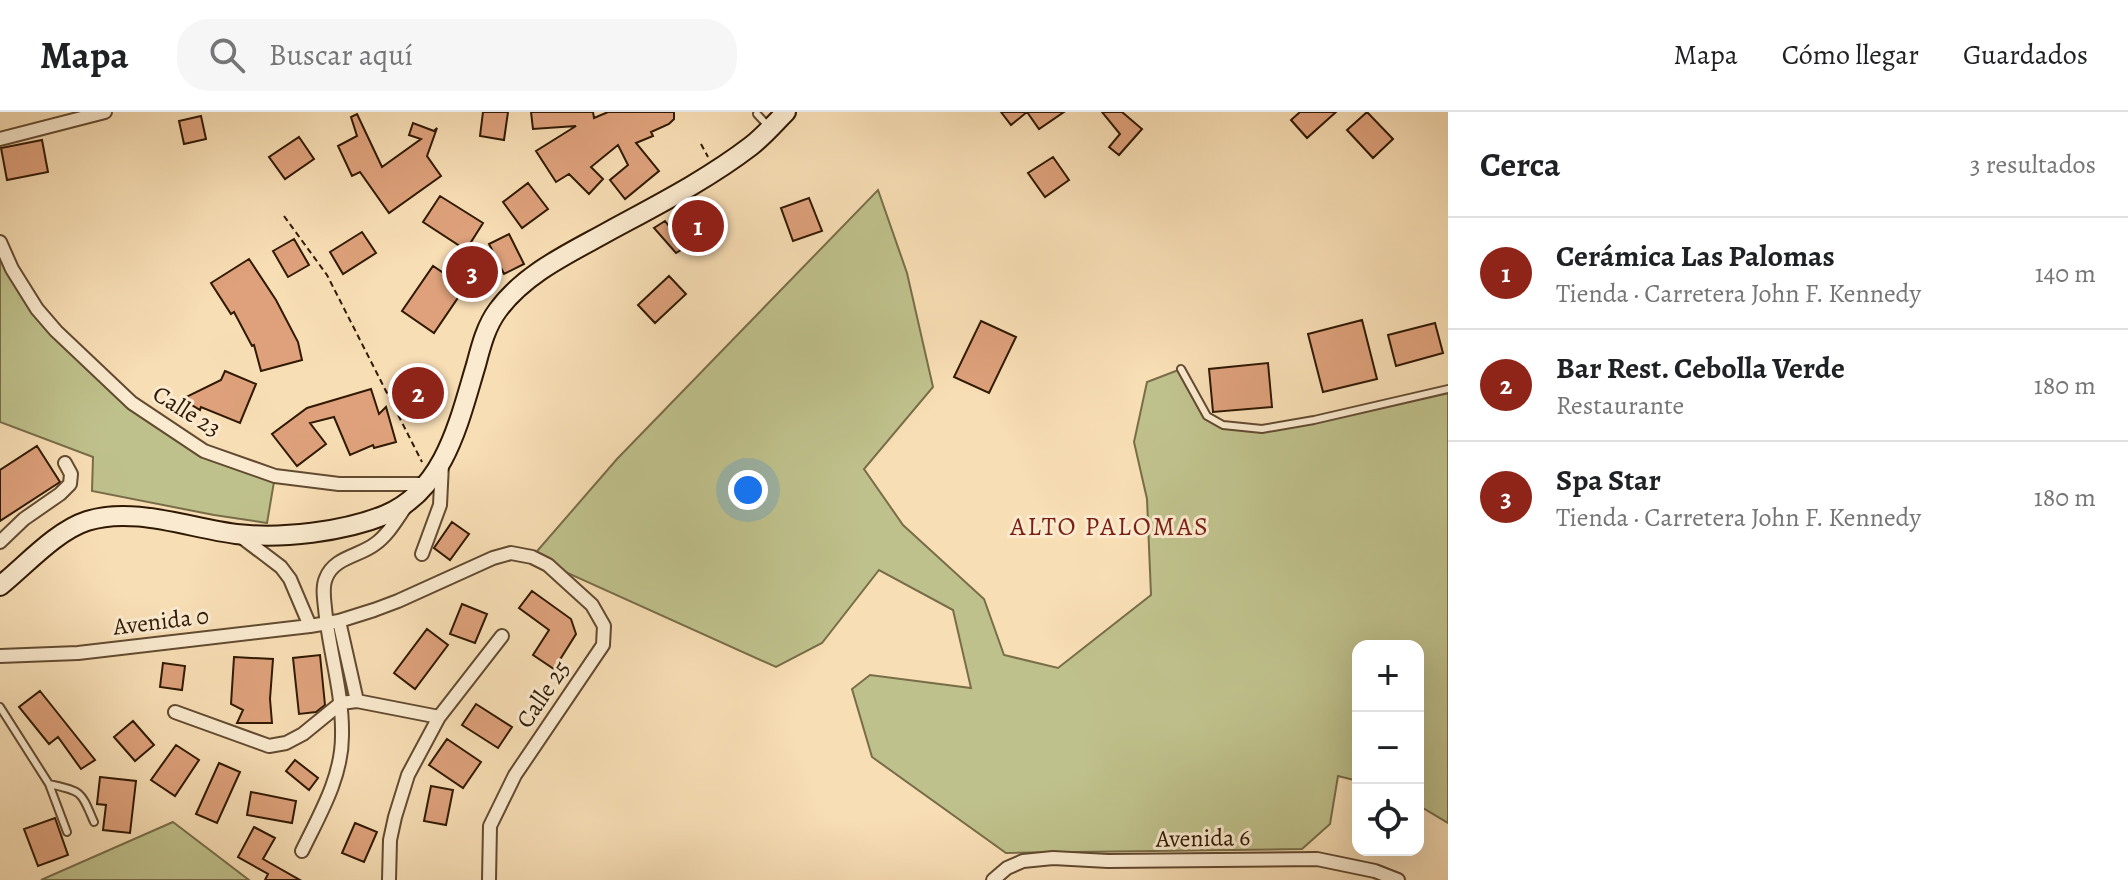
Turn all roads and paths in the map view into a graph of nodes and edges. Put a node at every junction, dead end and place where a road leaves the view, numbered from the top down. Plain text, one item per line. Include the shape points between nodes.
1 (105, 112) edge
2 (786, 112) edge
3 (757, 114) dead end
4 (770, 129) junction
5 (0, 139) edge
6 (701, 144) dead end
7 (704, 150) dead end
8 (284, 216) dead end
9 (0, 242) edge
10 (1181, 369) dead end
11 (1448, 389) edge
12 (442, 462) junction
13 (65, 463) dead end
14 (428, 481) junction
15 (408, 503) junction
16 (238, 534) junction
17 (0, 542) edge
18 (422, 554) dead end
19 (532, 557) joint
20 (0, 586) edge
21 (333, 622) junction
22 (310, 626) junction
23 (502, 636) dead end
24 (0, 656) edge
25 (357, 701) junction
26 (341, 703) junction
27 (0, 707) edge
28 (175, 712) dead end
29 (439, 717) junction
30 (49, 784) junction
31 (94, 822) dead end
32 (67, 832) dead end
33 (302, 851) dead end
34 (389, 880) edge
35 (489, 880) edge
36 (993, 880) edge
37 (1398, 880) edge

1 - 5 street
2 - 4 main road
3 - 4 lane
4 - 12 main road via 715,171 520,285 497,311 484,337 458,428
6 - 7 path
8 - 14 path via 327,275
9 - 14 street, Calle 23 via 37,309 56,331 132,403 204,451 275,476 339,484
10 - 11 lane via 1207,416 1223,425 1262,429
12 - 14 main road
12 - 18 street via 440,505
13 - 17 street via 70,484
14 - 15 main road
15 - 16 main road via 346,527
15 - 21 street via 375,545 332,567 323,588
16 - 20 main road via 131,516 86,521 61,533
16 - 22 street via 281,567
19 - 21 street, Avenida 0 via 511,553 493,558 398,601
19 - 35 street, Calle 25 via 592,605 604,626 603,645 515,775 490,826
21 - 22 street, Avenida 0
21 - 25 street
21 - 26 street
22 - 24 street, Avenida 0 via 78,653
23 - 29 street
25 - 26 street
25 - 29 street
26 - 28 street via 303,734 269,746
26 - 33 street via 340,761
27 - 30 lane
29 - 34 street via 408,775 395,817
30 - 31 lane via 82,796
30 - 32 lane
36 - 37 street, Avenida 6 via 1023,861 1053,858 1317,859

